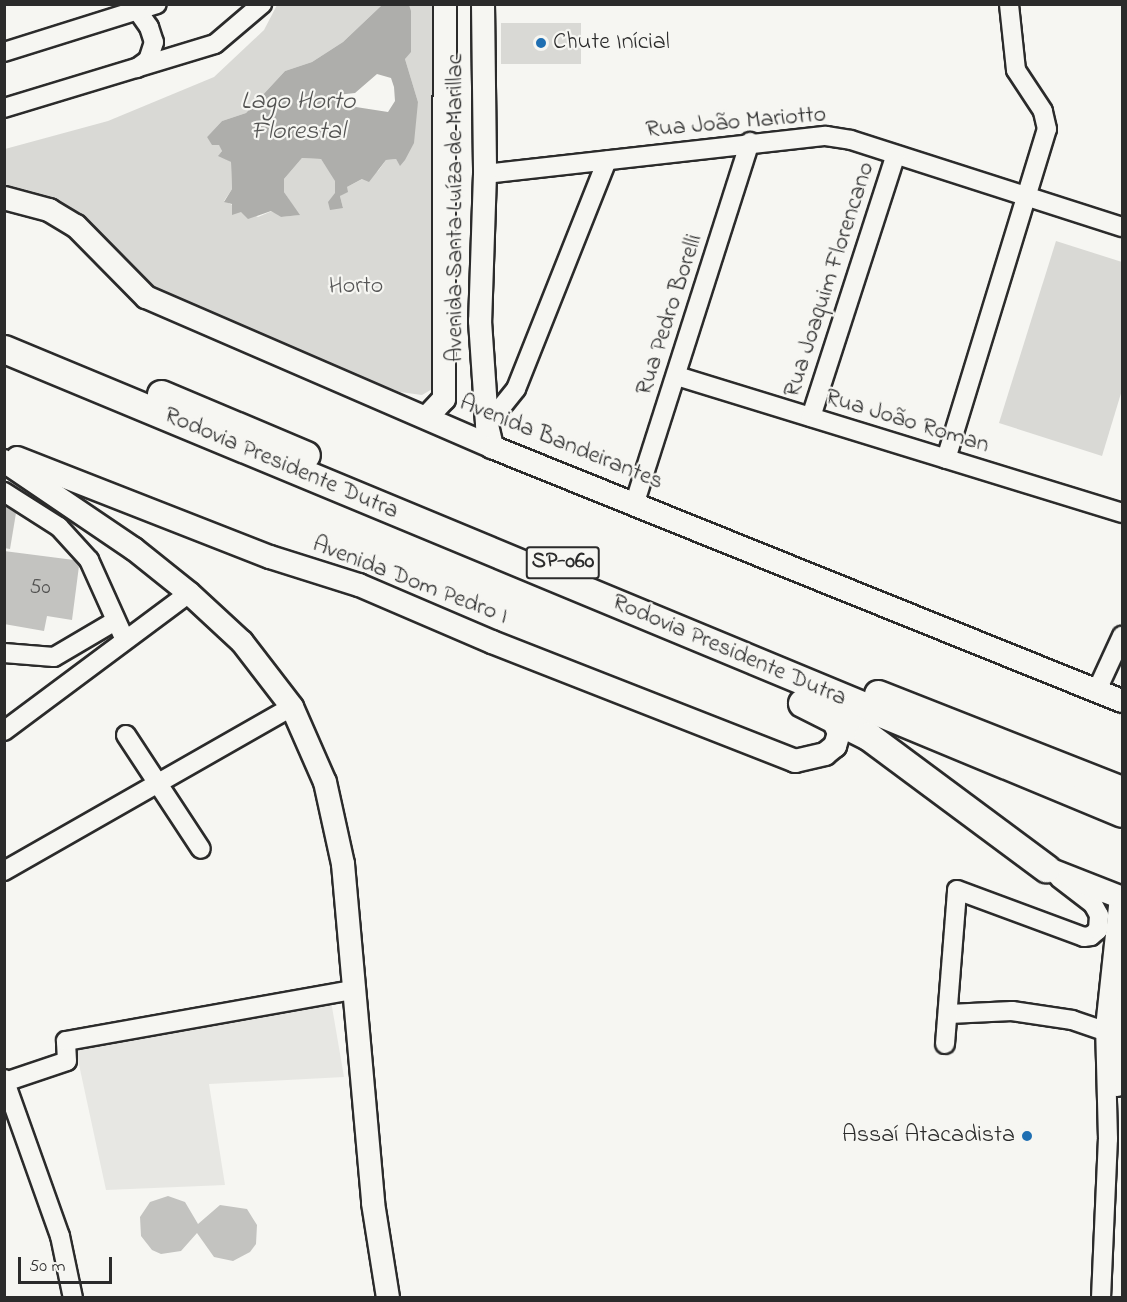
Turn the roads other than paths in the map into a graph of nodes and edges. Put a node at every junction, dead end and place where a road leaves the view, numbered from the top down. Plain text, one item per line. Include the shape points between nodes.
1 (157, 4) edge
2 (262, 4) edge
3 (445, 4) edge
4 (483, 4) edge
5 (1009, 4) edge
6 (137, 10) junction
7 (4, 52) edge
8 (135, 69) junction
9 (4, 108) edge
10 (750, 142) junction
11 (895, 157) junction
12 (607, 160) junction
13 (485, 174) junction
14 (1025, 197) junction
15 (4, 198) edge
16 (1122, 227) edge
17 (446, 318) junction
18 (480, 321) junction
19 (4, 331) edge
20 (4, 349) edge
21 (677, 376) junction
22 (427, 417) junction
23 (811, 417) junction
24 (487, 425) junction
25 (492, 447) junction
26 (4, 453) edge
27 (946, 459) junction
28 (4, 461) edge
29 (4, 492) edge
30 (635, 502) junction
31 (1122, 513) edge
32 (427, 524) junction
33 (189, 593) junction
34 (115, 621) junction
35 (1122, 636) edge
36 (124, 638) junction
37 (4, 653) edge
38 (1097, 690) junction
39 (1122, 701) edge
40 (292, 707) junction
41 (830, 714) junction
42 (4, 731) edge
43 (126, 735) dead end
44 (158, 783) junction
45 (1122, 790) edge
46 (1122, 813) edge
47 (201, 849) dead end
48 (1046, 868) junction
49 (4, 871) edge
50 (1120, 898) edge
51 (1122, 970) edge
52 (352, 990) junction
53 (949, 1014) junction
54 (1112, 1032) junction
55 (945, 1044) dead end
56 (5, 1081) edge
57 (73, 1298) edge
58 (388, 1298) edge
59 (1101, 1298) edge

1 - 6 street
2 - 8 street via 215,44
3 - 17 main road, Avenida Santa Luíza de Marillac
4 - 13 main road, Avenida Santa Luíza de Marillac
5 - 14 street via 1016,70 1043,111 1047,129
6 - 7 street
6 - 8 street via 154,42 148,60
8 - 9 street
10 - 11 street, Rua João Mariotto via 826,136 850,140
10 - 12 street, Rua João Mariotto
10 - 21 street, Rua Pedro Borelli
11 - 14 street, Rua João Mariotto
11 - 23 street, Rua Joaquim Florencano
12 - 13 street, Rua João Mariotto
12 - 24 street via 516,389
13 - 18 main road, Avenida Santa Luíza de Marillac
14 - 16 street, Rua João Mariotto
14 - 27 street
15 - 22 main road, Avenida Bandeirantes via 49,210 76,226 146,297
17 - 18 main road via 463,328
17 - 22 main road, Avenida Santa Luíza de Marillac via 444,399
18 - 24 main road, Avenida Santa Luíza de Marillac
19 - 45 highway, Rodovia Presidente Dutra / SP-060 via 790,660
20 - 32 highway, Rodovia Presidente Dutra / SP-060
21 - 23 street, Rua João Roman
21 - 30 street, Rua Pedro Borelli
22 - 25 main road, Avenida Bandeirantes
23 - 27 street, Rua João Roman
24 - 25 main road, Avenida Santa Luíza de Marillac
25 - 30 main road, Avenida Bandeirantes
26 - 41 main road, Avenida Dom Pedro I via 270,557 358,585 795,761 825,754 834,746 839,733
27 - 31 street, Rua João Roman
28 - 33 main road via 134,549
29 - 34 street via 59,527 89,560
30 - 38 main road, Avenida Bandeirantes
32 - 41 highway via 742,678
32 - 46 highway, Rodovia Presidente Dutra / SP-060 via 798,682
33 - 36 street
33 - 40 main road via 242,642
34 - 36 street
34 - 37 street via 54,657
35 - 38 street
36 - 42 street
38 - 39 main road, Avenida Bandeirantes
40 - 44 street
40 - 52 main road via 325,782 343,864
41 - 48 highway via 868,736
43 - 44 street
44 - 47 street
44 - 49 street
48 - 50 main road
48 - 53 street via 1092,904 1099,915 1098,930 1084,937 957,890
50 - 54 street
51 - 54 street
52 - 56 street via 66,1041 67,1061
52 - 58 main road via 373,1203
53 - 54 street via 1012,1011
53 - 55 street
54 - 59 street via 1115,1115 1108,1139
56 - 57 street via 60,1236

